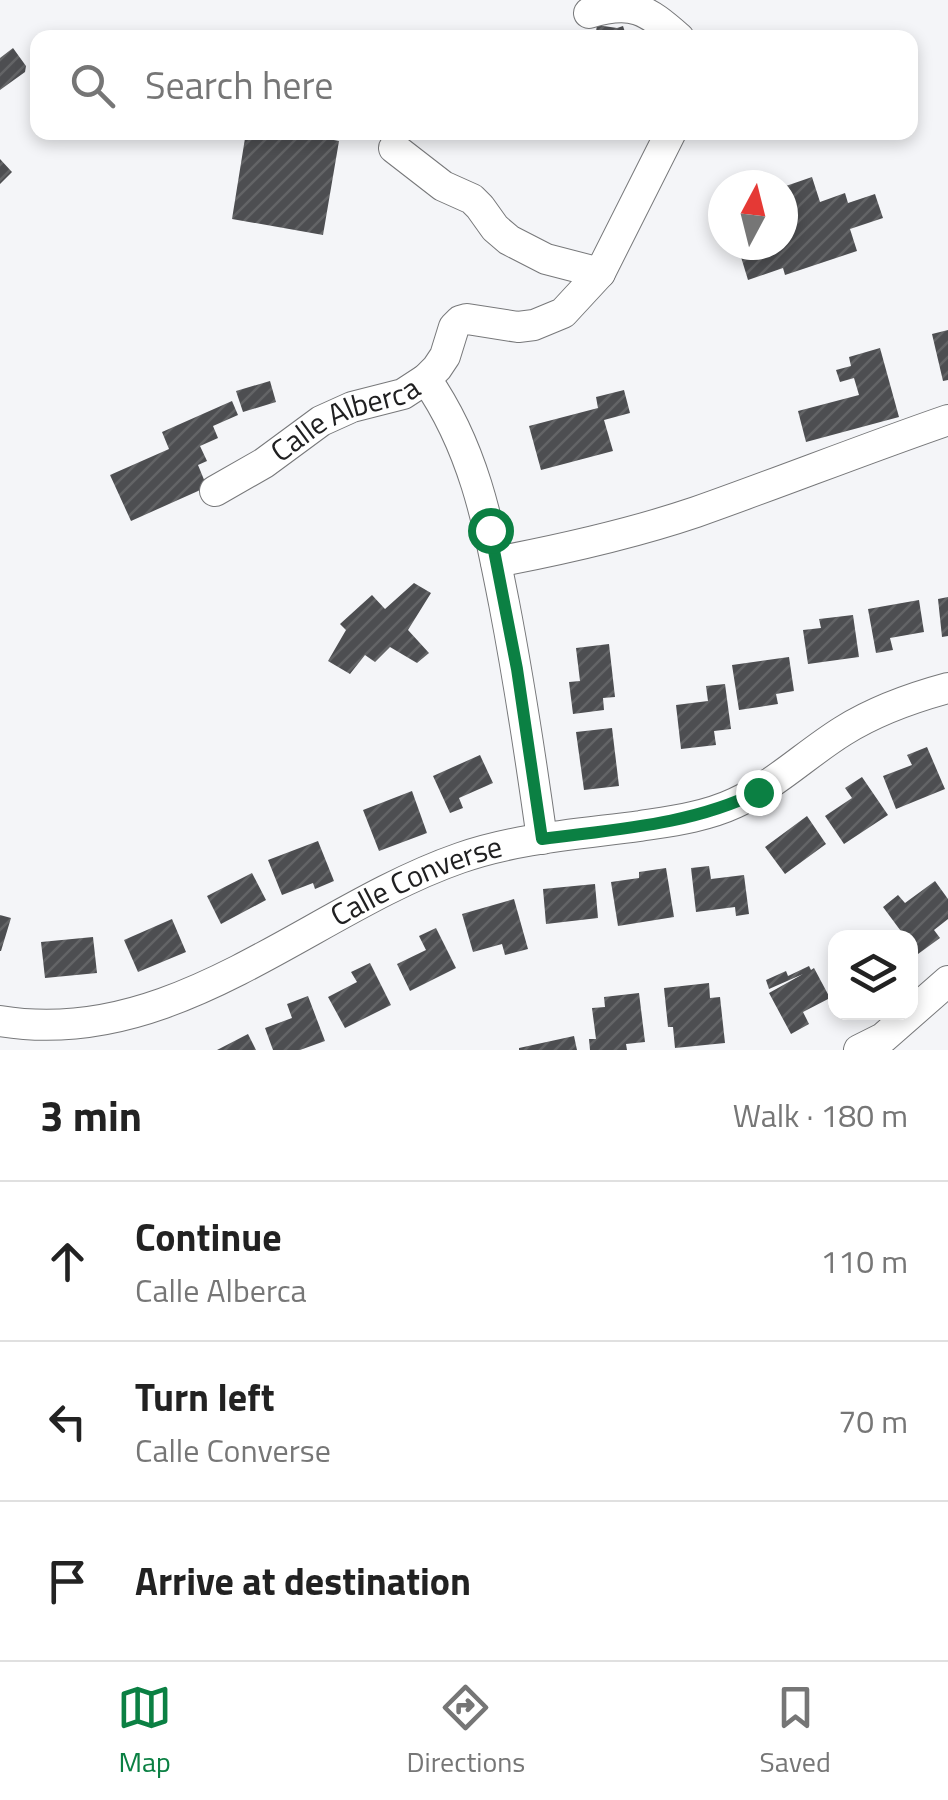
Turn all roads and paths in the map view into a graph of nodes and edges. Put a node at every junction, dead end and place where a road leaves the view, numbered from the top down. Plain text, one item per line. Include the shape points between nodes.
1 (589, 13) dead end
2 (670, 30) edge
3 (667, 140) edge
4 (394, 148) dead end
5 (600, 273) junction
6 (426, 379) junction
7 (948, 420) edge
8 (214, 491) dead end
9 (496, 562) junction
10 (948, 688) edge
11 (542, 839) junction
12 (948, 981) edge
13 (0, 1021) edge
14 (876, 1046) edge

1 - 2 street via 621,5
3 - 5 street
4 - 5 street via 472,199 495,228 526,250
5 - 6 street via 549,321 518,327 460,321
6 - 8 street, Calle Alberca via 403,394 321,421
6 - 9 street, Calle Alberca via 466,448
7 - 9 street via 695,512
9 - 11 street, Calle Alberca
10 - 11 street, Calle Converse via 869,716 733,804 682,820
11 - 13 street, Calle Converse via 457,858 154,1018 67,1031
12 - 14 street

